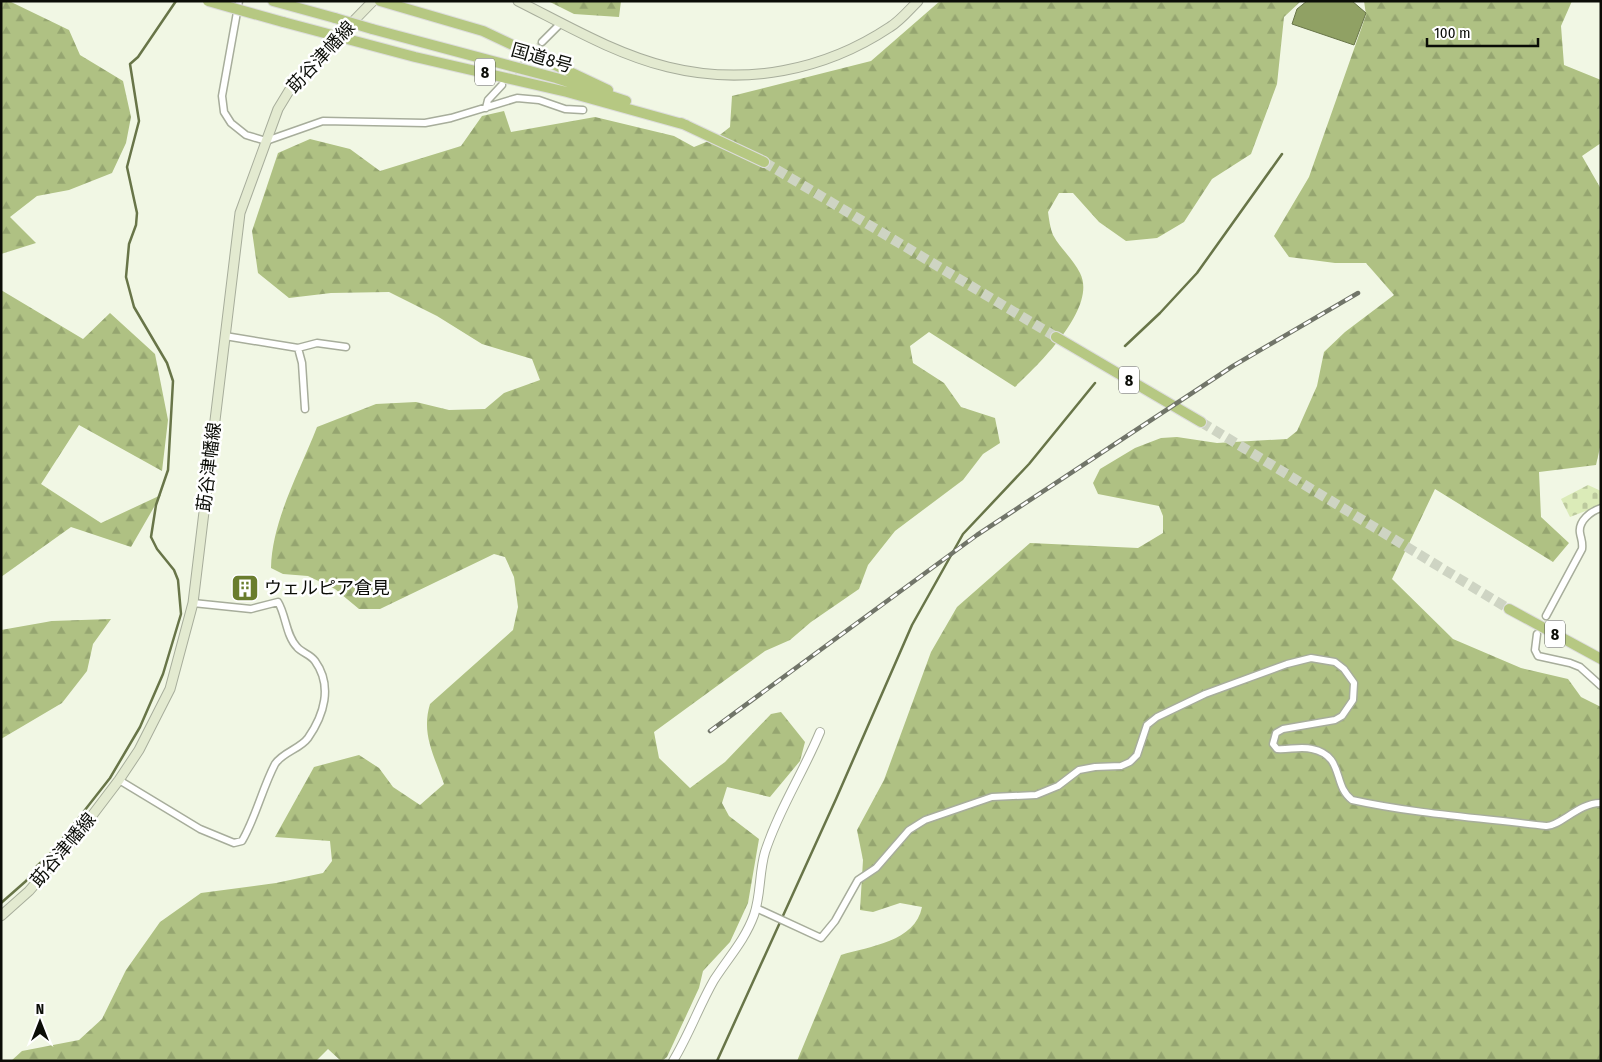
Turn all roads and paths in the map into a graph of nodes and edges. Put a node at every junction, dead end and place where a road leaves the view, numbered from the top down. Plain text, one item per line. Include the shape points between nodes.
1 (208, 1) edge
2 (239, 1) edge
3 (273, 1) edge
4 (372, 1) edge
5 (380, 1) edge
6 (518, 1) edge
7 (918, 1) edge
8 (561, 23) junction
9 (337, 38) junction
10 (542, 42) tunnel mouth
11 (502, 86) tunnel mouth
12 (615, 98) junction
13 (486, 108) junction
14 (583, 110) dead end
15 (686, 125) junction
16 (266, 141) junction
17 (764, 162) tunnel mouth
18 (225, 336) junction
19 (1056, 337) tunnel mouth
20 (346, 347) dead end
21 (298, 348) junction
22 (306, 409) dead end
23 (1201, 422) tunnel mouth
24 (1601, 508) edge
25 (193, 603) junction
26 (1509, 609) tunnel mouth
27 (1546, 616) dead end
28 (1536, 634) dead end
29 (1601, 659) edge
30 (1601, 686) edge
31 (820, 732) dead end
32 (119, 780) junction
33 (1601, 803) edge
34 (756, 908) junction
35 (1, 916) edge
36 (673, 1061) edge

1 - 9 highway, 8, bridge
2 - 16 street via 222,96 224,112 230,123 246,135
3 - 12 highway, 国道8号 / 8, bridge via 556,78
4 - 9 main road, 莇谷津幡線
5 - 12 highway, 8 via 483,31 605,87
6 - 8 main road
7 - 8 main road via 892,26 838,56 790,71 749,75 710,75 668,67 622,51
8 - 10 street
9 - 15 highway, 8 via 567,92
9 - 16 main road, 莇谷津幡線 via 286,94
11 - 13 street via 488,100
12 - 15 highway, 国道8号 / 8
13 - 14 street via 517,98
13 - 16 street via 425,123 323,121
15 - 17 highway, 国道8号 / 8
16 - 18 main road, 莇谷津幡線 via 240,213
18 - 21 street
18 - 25 main road, 莇谷津幡線
19 - 23 highway, 8
20 - 21 street via 317,343
21 - 22 street
24 - 27 street via 1583,521 1580,533 1582,549
25 - 32 main road, 莇谷津幡線 via 170,690 139,750
25 - 32 street via 251,609 278,602 297,648 315,660 322,675 325,693 323,712 306,740 276,763 251,825 242,841 234,844 200,829
26 - 29 highway, 8
28 - 30 street via 1534,650 1538,656 1580,667
31 - 34 street via 805,767 791,788 764,854
32 - 35 main road, 莇谷津幡線 via 75,838 29,891
33 - 34 street via 1590,802 1548,826 1426,813 1352,800 1344,794 1335,763 1322,753 1310,748 1277,749 1274,744 1276,733 1283,729 1335,720 1342,716 1353,700 1354,683 1344,669 1335,662 1312,658 1286,664 1205,694 1158,717 1147,725 1137,755 1130,762 1079,770 1058,786 1036,794 992,796 925,820 909,830 876,868 858,880 835,921 821,938
34 - 36 street via 742,940 704,998

